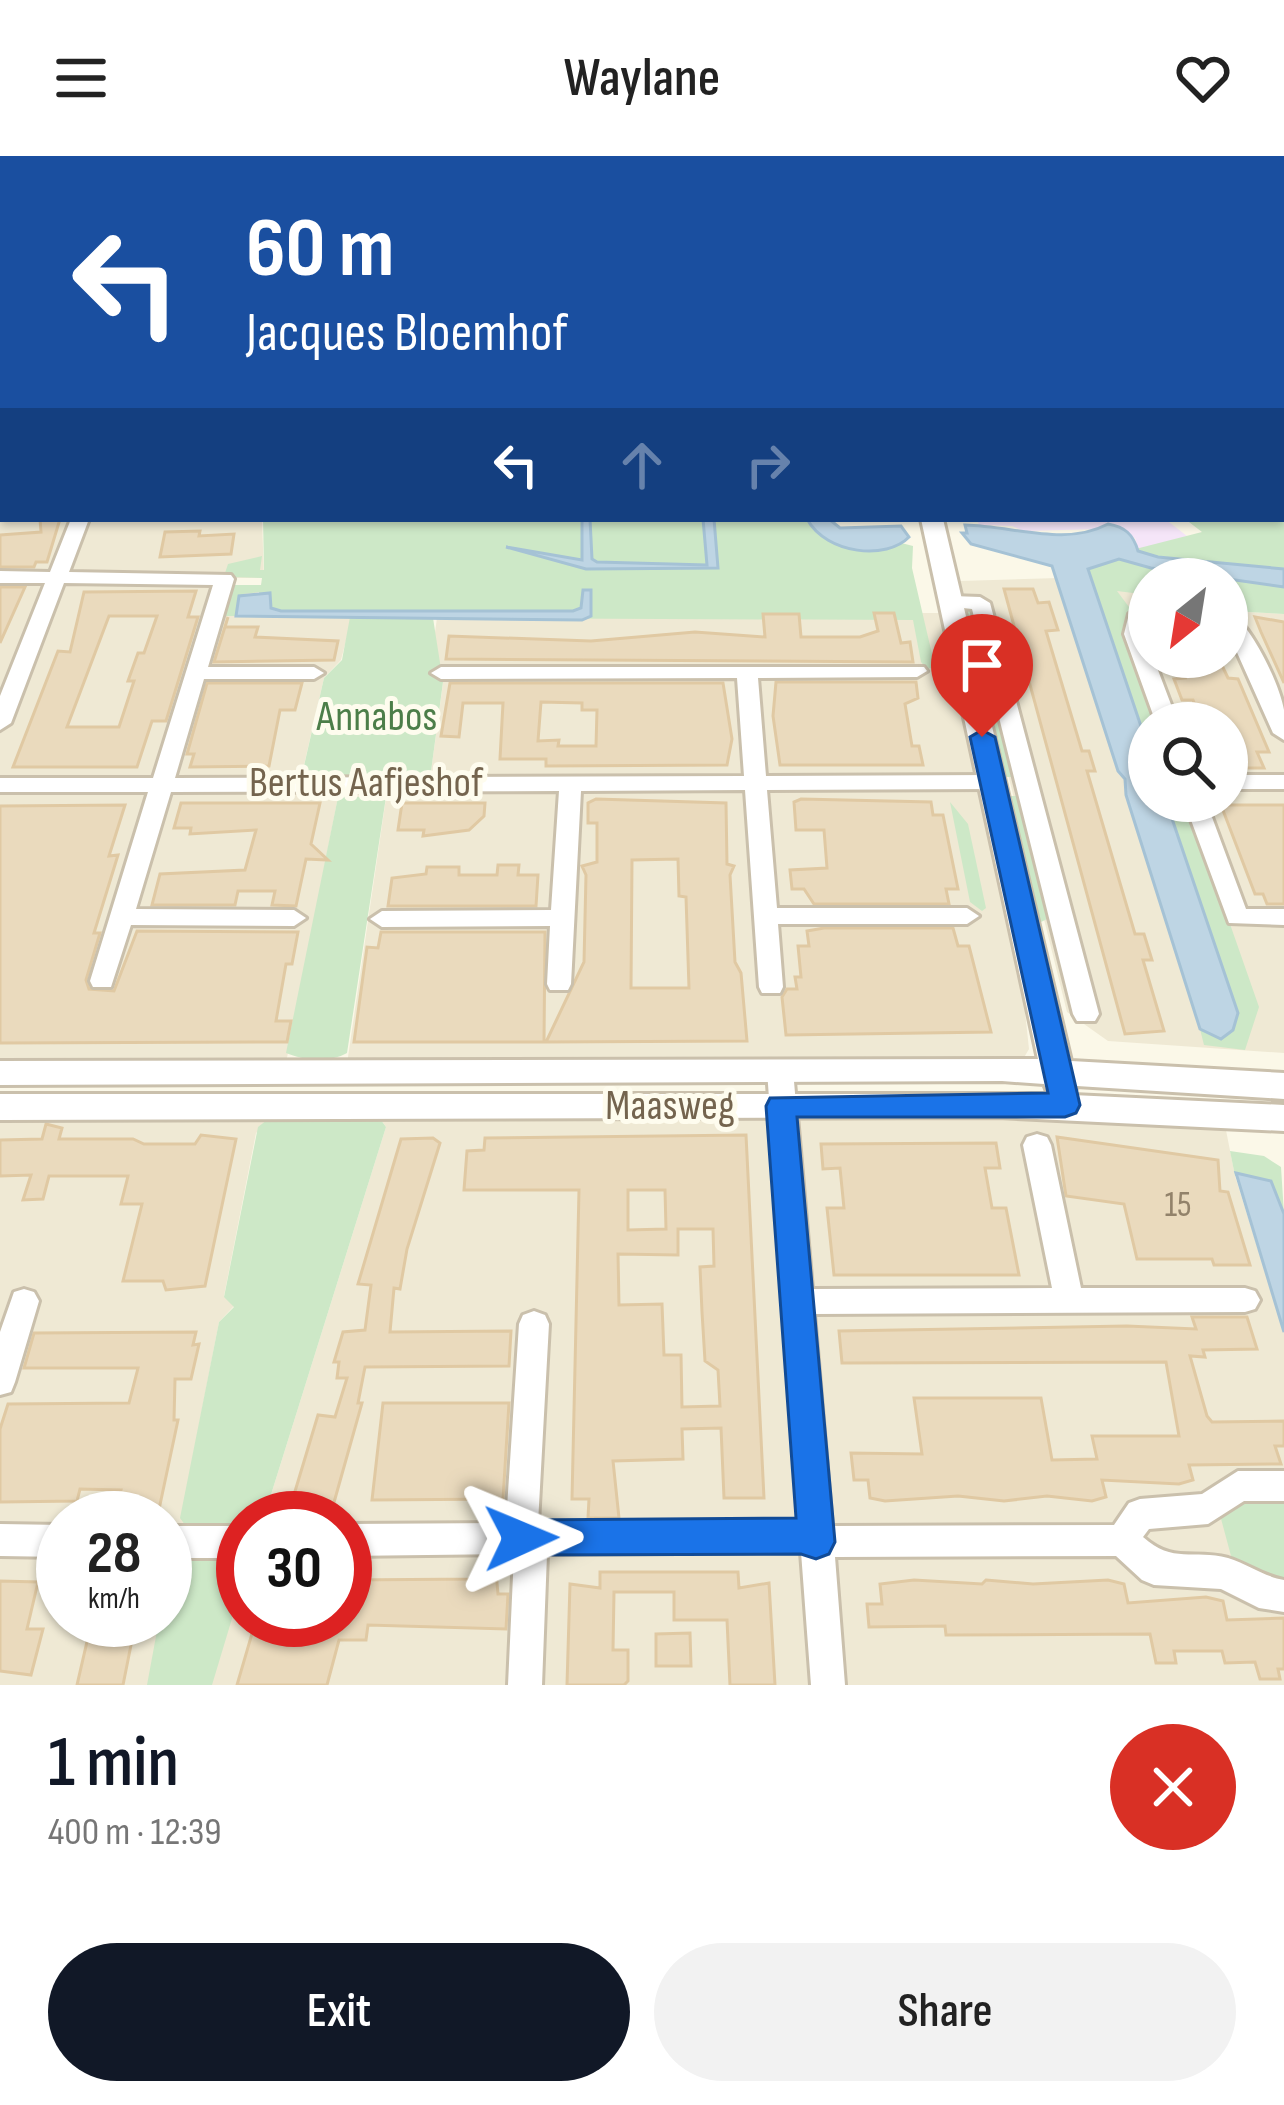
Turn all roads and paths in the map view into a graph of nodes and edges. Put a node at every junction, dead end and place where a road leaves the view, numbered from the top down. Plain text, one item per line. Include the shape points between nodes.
1 (79, 522) edge
2 (933, 522) edge
3 (0, 577) edge
4 (61, 577) junction
5 (966, 602) junction
6 (1248, 648) edge
7 (917, 671) dead end
8 (196, 673) junction
9 (314, 673) dead end
10 (441, 673) dead end
11 (747, 674) junction
12 (0, 723) edge
13 (1284, 733) edge
14 (993, 782) junction
15 (1248, 782) edge
16 (1284, 782) edge
17 (162, 783) junction
18 (571, 784) junction
19 (754, 784) junction
20 (0, 785) edge
21 (1203, 822) edge
22 (766, 916) junction
23 (968, 916) dead end
24 (121, 917) junction
25 (1284, 917) edge
26 (294, 918) dead end
27 (561, 918) junction
28 (382, 919) dead end
29 (1026, 928) junction
30 (1064, 928) junction
31 (101, 981) dead end
32 (559, 984) dead end
33 (771, 987) dead end
34 (1086, 1014) dead end
35 (780, 1070) junction
36 (1057, 1071) junction
37 (143, 1072) junction
38 (0, 1073) edge
39 (1284, 1086) edge
40 (489, 1089) junction
41 (1065, 1105) junction
42 (134, 1106) junction
43 (781, 1106) junction
44 (0, 1107) edge
45 (1284, 1118) edge
46 (1037, 1145) dead end
47 (1069, 1300) junction
48 (1245, 1300) dead end
49 (24, 1301) dead end
50 (800, 1302) junction
51 (534, 1324) dead end
52 (0, 1382) edge
53 (1284, 1486) edge
54 (526, 1538) junction
55 (0, 1540) edge
56 (372, 1540) edge
57 (1123, 1540) junction
58 (36, 1541) edge
59 (816, 1542) junction
60 (1284, 1596) edge
61 (525, 1685) edge
62 (828, 1685) edge

1 - 4 street
2 - 5 street
3 - 4 street
4 - 8 street via 224,579
4 - 12 street
5 - 14 street
5 - 30 street
6 - 13 street
7 - 11 street
8 - 9 street
8 - 17 street
10 - 11 street
11 - 19 street
14 - 19 street, Bertus Aafjeshof
14 - 29 street
15 - 16 street
17 - 18 street, Bertus Aafjeshof
17 - 20 street, Bertus Aafjeshof
17 - 24 street
18 - 19 street, Bertus Aafjeshof
18 - 27 street
19 - 22 street
21 - 25 street via 1237,917
22 - 23 street
22 - 33 street
24 - 26 street
24 - 31 street
27 - 28 street
27 - 32 street
29 - 30 street
29 - 36 street
30 - 34 street
35 - 36 street, Maasweg
35 - 40 street, Maasweg
35 - 43 street
36 - 39 street, Maasweg
36 - 41 street
37 - 38 street, Maasweg
37 - 40 street, Maasweg
37 - 42 street
40 - 42 street, Maasweg
40 - 43 street, Maasweg
41 - 43 street, Maasweg
41 - 45 street, Maasweg
42 - 44 street, Maasweg
43 - 50 street
46 - 47 street
47 - 48 street
47 - 50 street
49 - 52 street
50 - 59 street
51 - 54 street
53 - 57 street via 1238,1486 1208,1509 1140,1514
54 - 56 street
54 - 59 street
54 - 61 street
55 - 58 street
57 - 59 street
57 - 60 street via 1154,1569 1225,1573
59 - 62 street

